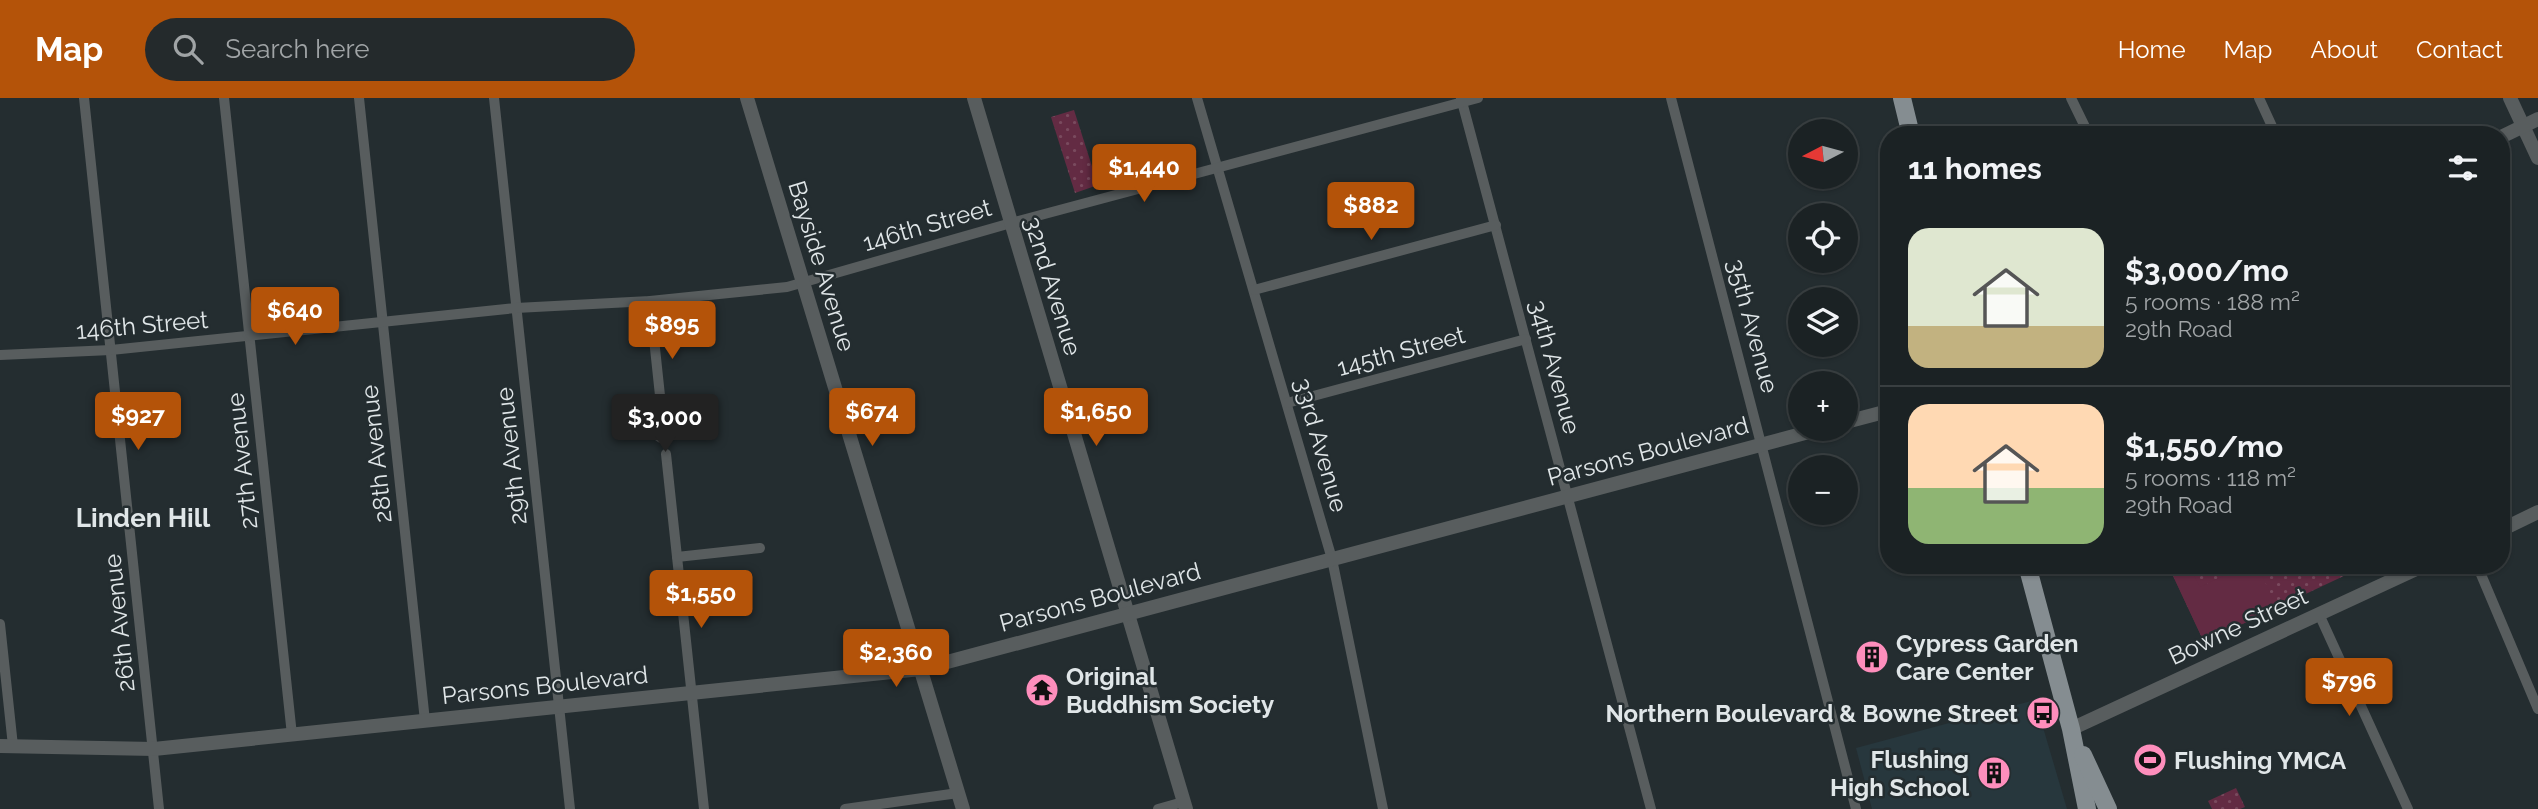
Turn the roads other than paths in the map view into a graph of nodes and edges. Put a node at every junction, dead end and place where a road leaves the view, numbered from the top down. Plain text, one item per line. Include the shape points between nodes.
1 (84, 98) edge
2 (224, 98) edge
3 (359, 98) edge
4 (494, 98) edge
5 (747, 98) edge
6 (974, 98) edge
7 (1197, 98) edge
8 (1478, 98) edge
9 (1671, 98) edge
10 (1902, 98) edge
11 (2071, 98) edge
12 (2259, 98) edge
13 (2510, 98) edge
14 (1462, 100) edge
15 (2538, 119) edge
16 (1910, 126) edge
17 (2085, 126) edge
18 (2272, 126) edge
19 (2523, 127) junction
20 (2510, 133) edge
21 (2538, 158) edge
22 (1218, 168) junction
23 (1011, 223) junction
24 (1496, 225) junction
25 (803, 282) junction
26 (1254, 290) junction
27 (650, 301) junction
28 (516, 308) junction
29 (383, 322) junction
30 (249, 336) junction
31 (1526, 339) junction
32 (111, 351) junction
33 (0, 355) edge
34 (1287, 403) junction
35 (1880, 413) edge
36 (1858, 419) edge
37 (663, 424) dead end
38 (1788, 437) edge
39 (1763, 444) junction
40 (666, 454) dead end
41 (1568, 497) junction
42 (2538, 512) edge
43 (2510, 526) edge
44 (760, 548) dead end
45 (677, 556) junction
46 (1332, 559) junction
47 (2029, 574) edge
48 (2406, 574) edge
49 (2481, 574) edge
50 (1127, 614) junction
51 (2319, 614) junction
52 (0, 624) edge
53 (921, 669) junction
54 (692, 693) junction
55 (559, 707) junction
56 (2538, 709) edge
57 (425, 721) junction
58 (2071, 729) junction
59 (292, 735) junction
60 (6, 746) edge
61 (153, 749) junction
62 (958, 793) junction
63 (2105, 802) edge
64 (1184, 805) edge
65 (159, 809) edge
66 (570, 809) edge
67 (704, 809) edge
68 (845, 809) edge
69 (963, 809) edge
70 (1158, 809) edge
71 (1383, 809) edge
72 (1651, 809) edge
73 (1857, 809) edge
74 (2087, 809) edge
75 (2408, 809) edge

1 - 32 street, 26th Avenue
2 - 30 street, 27th Avenue
3 - 29 street, 28th Avenue
4 - 28 street, 29th Avenue
5 - 25 street, Bayside Avenue
6 - 23 street, 32nd Avenue
7 - 22 street, 33rd Avenue
8 - 14 street, 146th Street
9 - 39 street, 35th Avenue
10 - 16 main road
11 - 17 street
12 - 18 street
13 - 19 street
14 - 22 street, 146th Street
14 - 24 street, 34th Avenue
15 - 19 street
19 - 20 street
19 - 21 street
22 - 23 street, 146th Street
22 - 26 street, 33rd Avenue
23 - 25 street, 146th Street
23 - 50 street, 32nd Avenue
24 - 26 street
24 - 31 street, 34th Avenue
25 - 27 street, 146th Street
25 - 53 street, Bayside Avenue
26 - 34 street, 33rd Avenue
27 - 28 street, 146th Street
27 - 37 street
28 - 29 street, 146th Street
28 - 55 street, 29th Avenue
29 - 30 street, 146th Street
29 - 57 street, 28th Avenue
30 - 32 street, 146th Street
30 - 59 street, 27th Avenue
31 - 34 street, 145th Street
31 - 41 street, 34th Avenue
32 - 33 street, 146th Street
32 - 61 street, 26th Avenue
34 - 46 street, 33rd Avenue
35 - 36 street
38 - 39 street, Parsons Boulevard
39 - 41 street, Parsons Boulevard
39 - 73 street, 35th Avenue
40 - 45 street
41 - 46 street, Parsons Boulevard
41 - 72 street, 34th Avenue
42 - 43 street
44 - 45 street
45 - 54 street
46 - 50 street, Parsons Boulevard
46 - 71 street, 33rd Avenue
47 - 58 main road
48 - 51 street, Bowne Street
49 - 56 street
50 - 53 street, Parsons Boulevard
50 - 64 street, 32nd Avenue
51 - 58 street, Bowne Street
51 - 75 street
52 - 60 street
53 - 54 street, Parsons Boulevard
53 - 62 street, Bayside Avenue
54 - 55 street, Parsons Boulevard
54 - 67 street
55 - 57 street, Parsons Boulevard
55 - 66 street, 29th Avenue
57 - 59 street, Parsons Boulevard
58 - 63 main road
58 - 74 main road
59 - 61 street, Parsons Boulevard
60 - 61 street, Parsons Boulevard
61 - 65 street, 26th Avenue
62 - 68 street
62 - 69 street, Bayside Avenue
64 - 70 street

